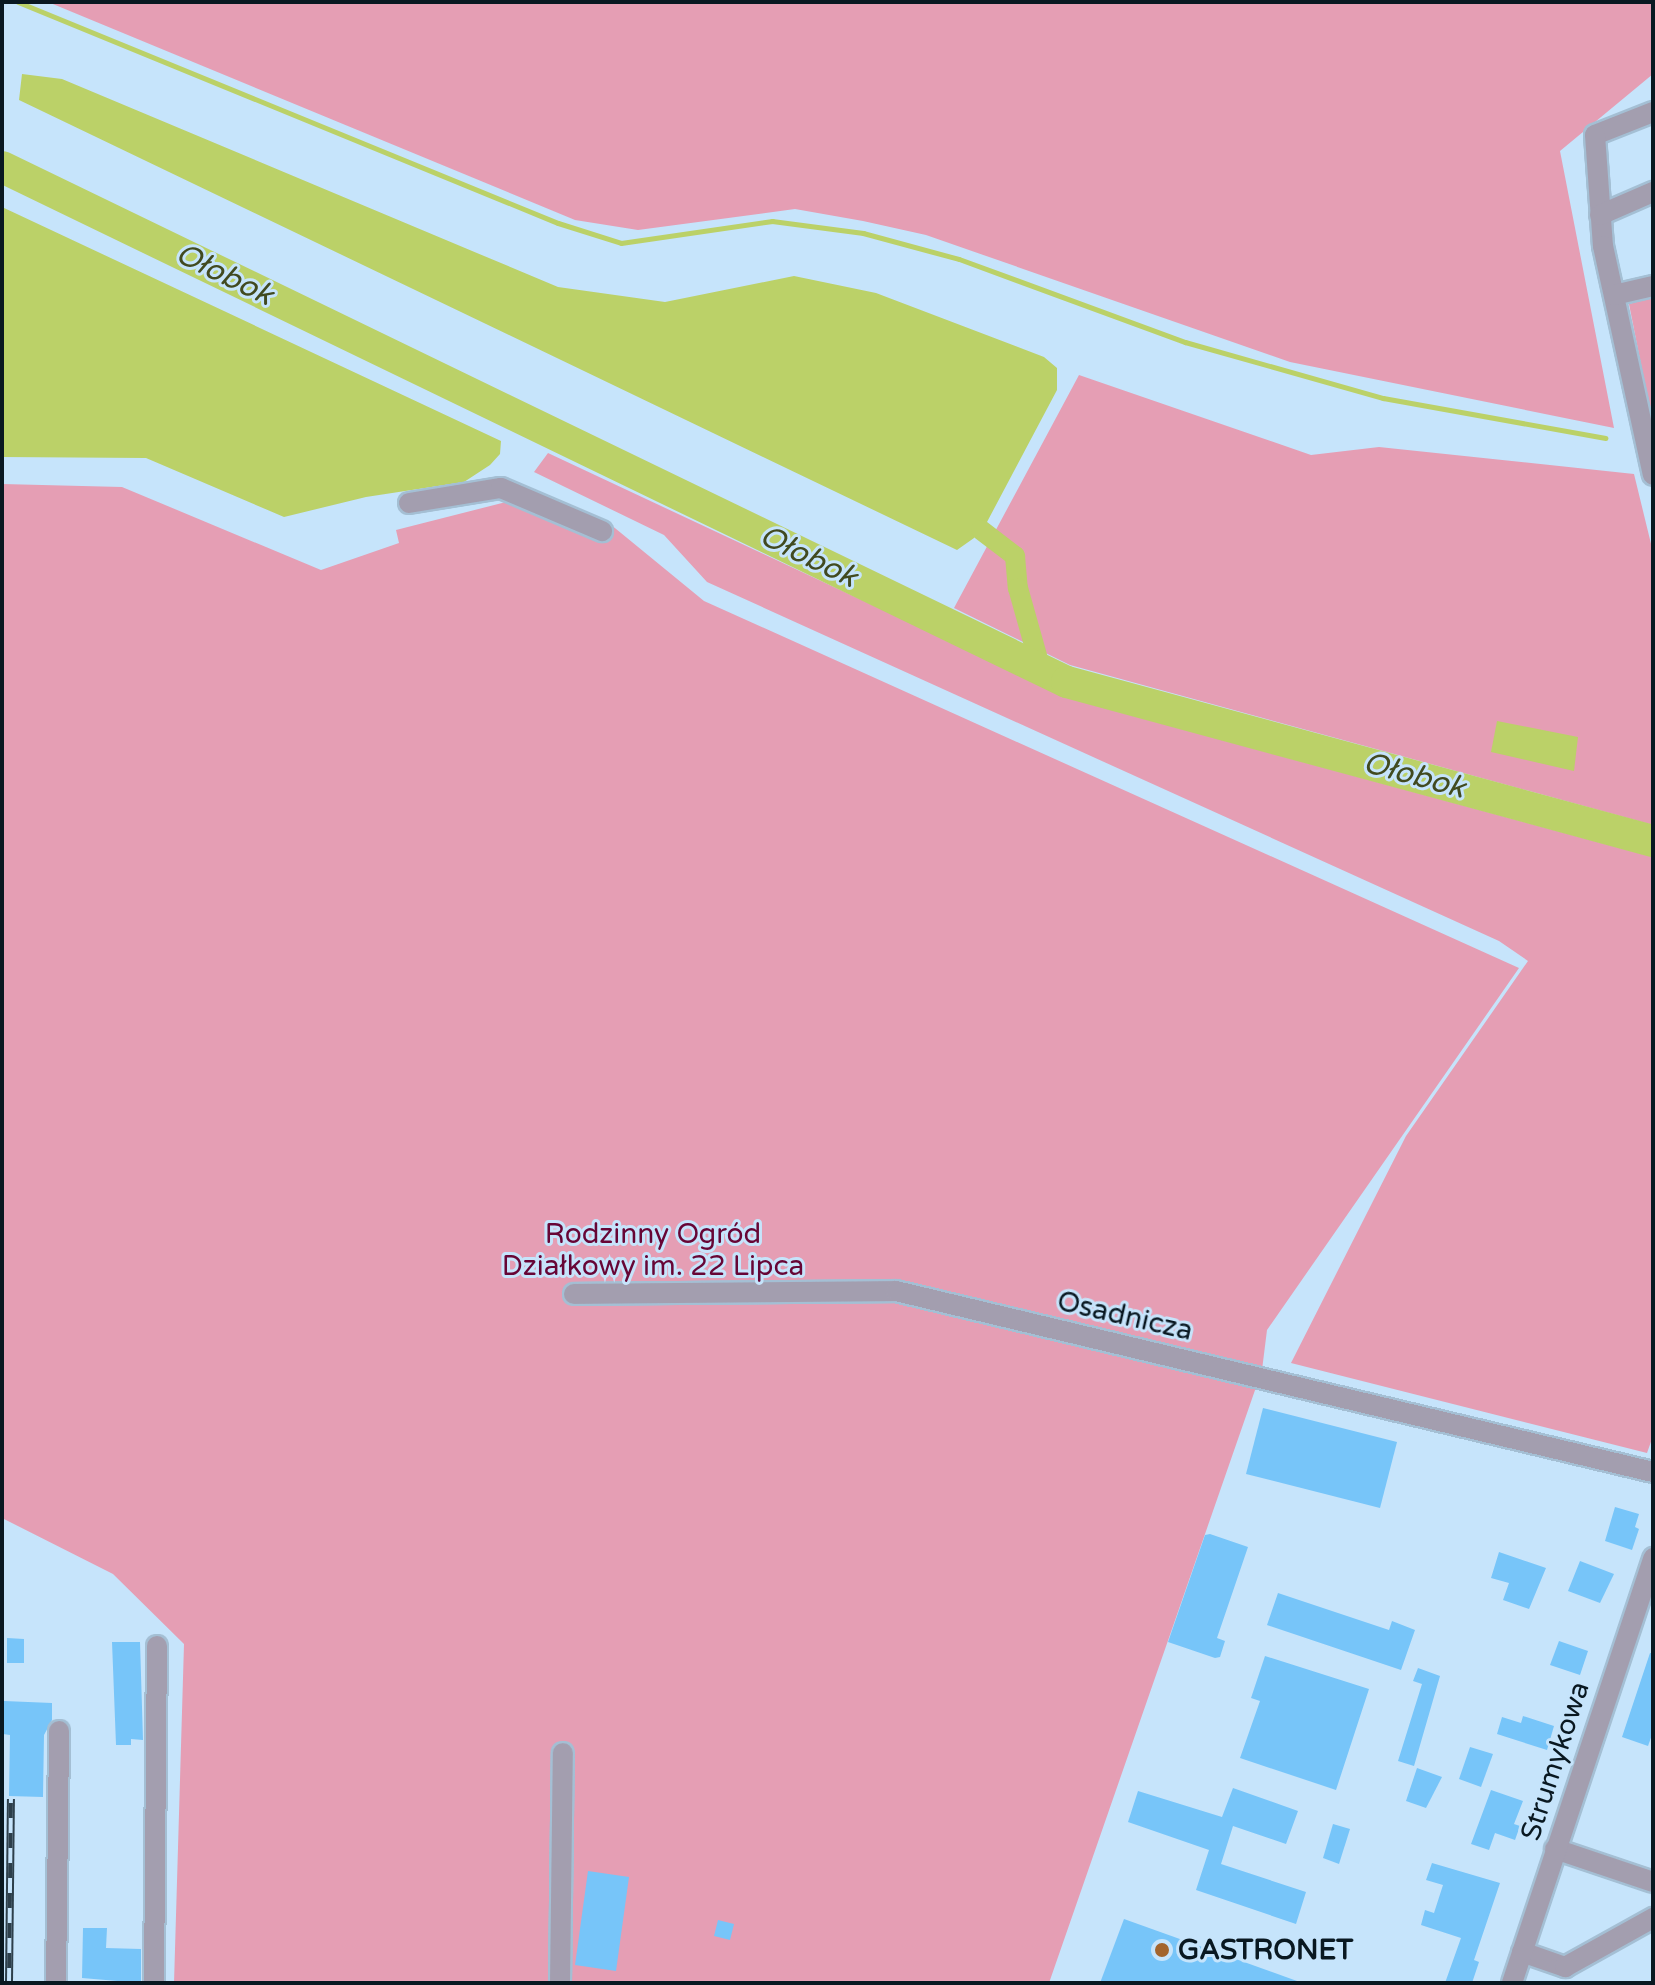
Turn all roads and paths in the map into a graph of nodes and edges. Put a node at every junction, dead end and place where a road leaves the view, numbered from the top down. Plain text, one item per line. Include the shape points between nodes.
1 (1653, 112) edge
2 (1653, 192) edge
3 (1600, 215) junction
4 (1653, 286) edge
5 (1614, 295) junction
6 (1653, 475) edge
7 (409, 503) dead end
8 (602, 531) dead end
9 (574, 1294) dead end
10 (1653, 1472) edge
11 (1653, 1558) edge
12 (157, 1646) dead end
13 (59, 1731) dead end
14 (563, 1753) dead end
15 (1555, 1849) junction
16 (1653, 1882) edge
17 (1653, 1918) edge
18 (1522, 1952) junction
19 (56, 1983) edge
20 (154, 1983) edge
21 (560, 1983) edge
22 (1512, 1983) edge

1 - 3 street via 1595,135
2 - 3 street
3 - 5 street
4 - 5 street
5 - 6 street
7 - 8 street via 501,488
9 - 10 street, Osadnicza via 896,1291
11 - 15 street, Strumykowa
12 - 20 street
13 - 19 street
14 - 21 street
15 - 16 street
15 - 18 street, Strumykowa
17 - 18 street via 1565,1967
18 - 22 street, Strumykowa

